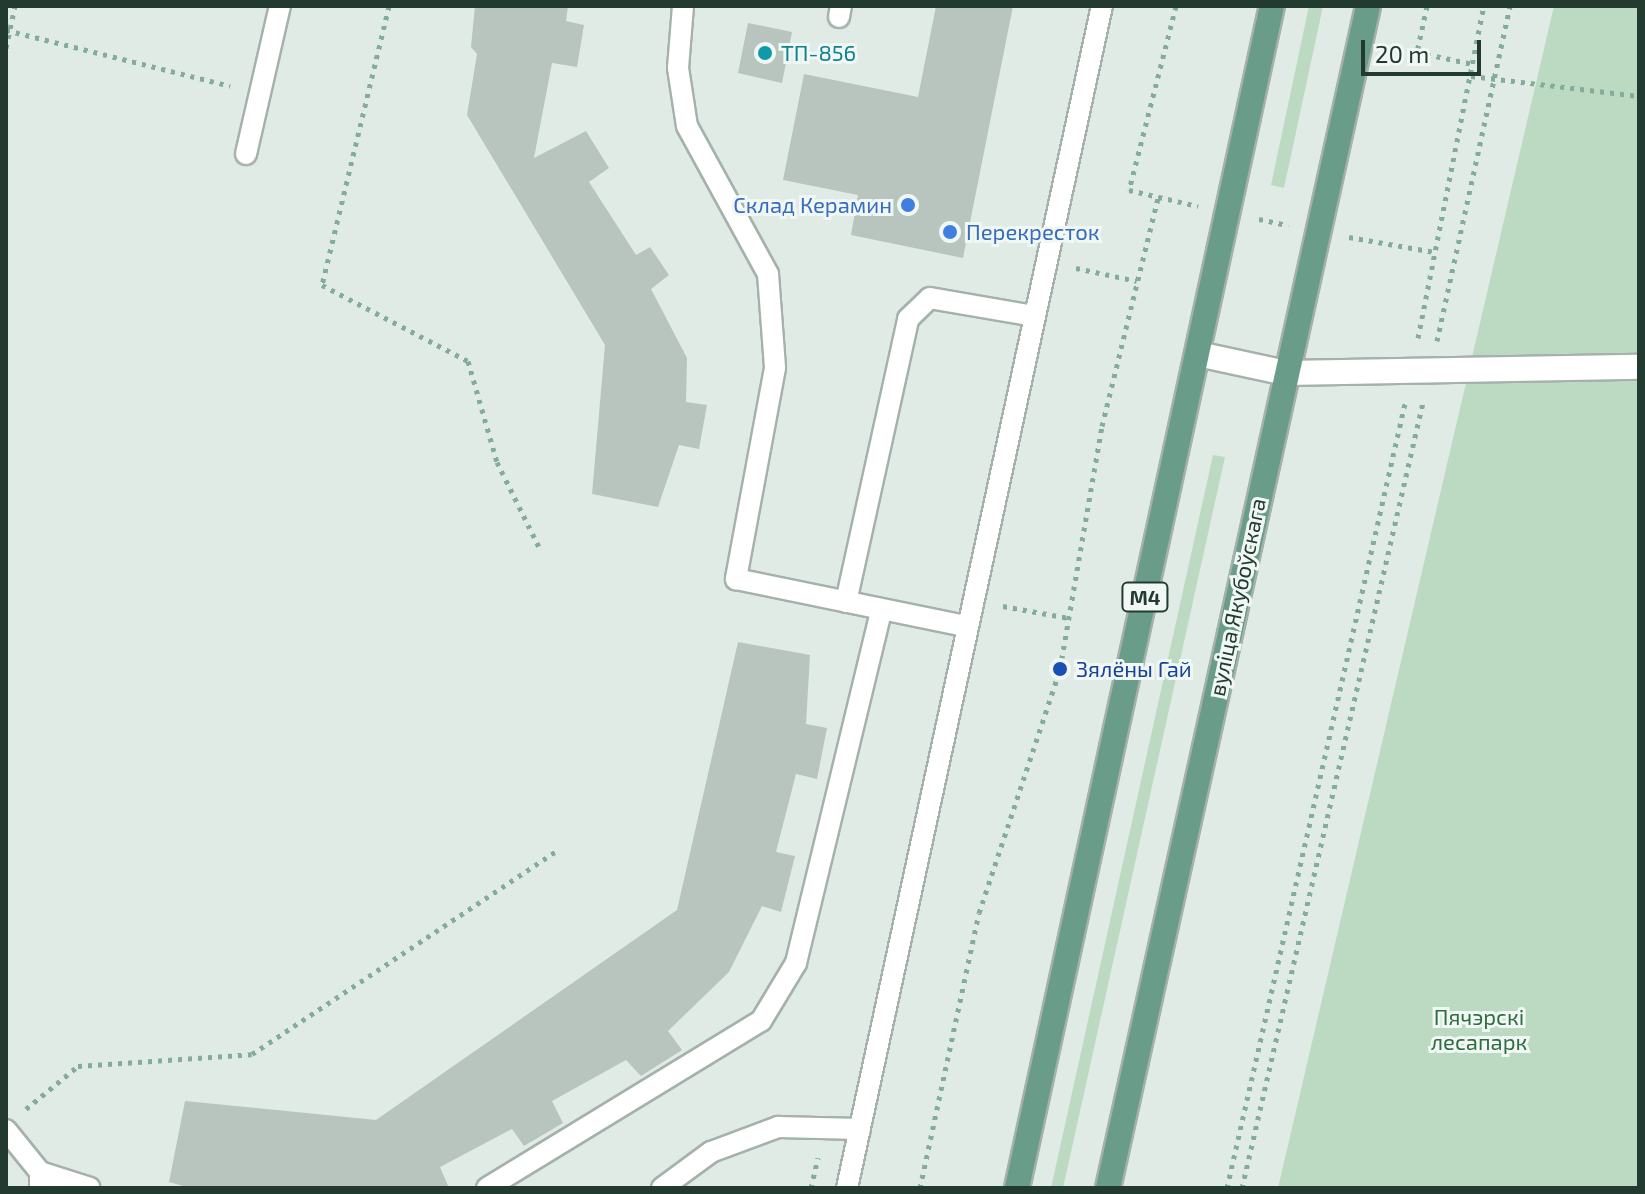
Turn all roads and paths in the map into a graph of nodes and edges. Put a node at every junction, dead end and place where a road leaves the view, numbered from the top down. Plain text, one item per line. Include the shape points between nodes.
1 (15, 6) edge
2 (280, 6) edge
3 (389, 6) edge
4 (683, 6) edge
5 (1102, 6) edge
6 (1176, 6) edge
7 (1272, 6) edge
8 (1368, 6) edge
9 (1427, 6) edge
10 (1484, 6) edge
11 (1510, 6) edge
12 (8, 31) edge
13 (6, 48) edge
14 (1473, 64) junction
15 (1471, 76) junction
16 (1493, 81) junction
17 (260, 92) junction
18 (1639, 96) edge
19 (246, 154) dead end
20 (1048, 261) junction
21 (1137, 281) junction
22 (1034, 316) junction
23 (1198, 354) junction
24 (1639, 367) edge
25 (1420, 372) junction
26 (1286, 373) junction
27 (540, 549) dead end
28 (970, 599) junction
29 (846, 602) junction
30 (881, 611) junction
31 (1069, 618) junction
32 (964, 626) junction
33 (559, 849) dead end
34 (12, 1123) edge
35 (860, 1129) junction
36 (40, 1180) edge
37 (90, 1188) edge
38 (487, 1188) edge
39 (662, 1188) edge
40 (847, 1188) edge
41 (920, 1188) edge
42 (1017, 1188) edge
43 (1108, 1188) edge
44 (1227, 1188) edge
45 (1242, 1188) edge

1 - 12 path
2 - 17 lane
3 - 27 path via 322,285 468,361 497,462
4 - 29 lane via 678,68 687,126 768,274 775,368 736,579
5 - 20 lane
6 - 21 path via 1129,190 1158,198
7 - 23 main road, М4
8 - 26 main road, вуліца Якубоўскага
9 - 14 path via 1417,52
10 - 14 path
11 - 16 path
12 - 13 path
12 - 17 path
14 - 15 path
15 - 16 path
15 - 25 path
16 - 18 path
16 - 25 path
17 - 19 lane
20 - 21 path
20 - 22 lane
21 - 31 path
22 - 28 lane
22 - 29 lane via 930,298 908,319
23 - 26 street
23 - 42 main road, М4
24 - 25 street
25 - 26 street
25 - 44 path
25 - 45 path
26 - 43 main road, вуліца Якубоўскага
28 - 31 path
28 - 32 lane
29 - 30 lane
30 - 32 lane
30 - 38 lane via 796,963 761,1021
31 - 41 path via 1060,669 979,913
32 - 35 lane
33 - 34 path via 252,1054 78,1066
34 - 36 lane
35 - 39 lane via 778,1127 711,1152
35 - 40 lane
36 - 37 lane

